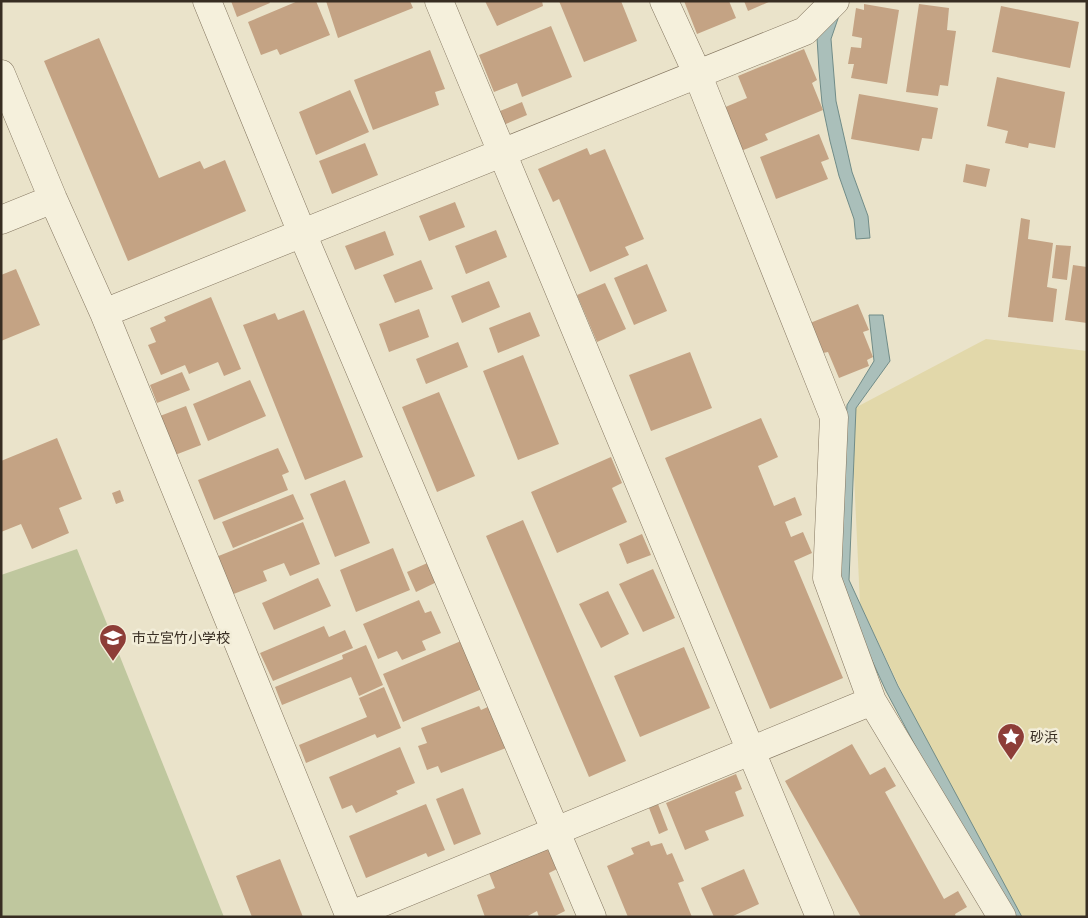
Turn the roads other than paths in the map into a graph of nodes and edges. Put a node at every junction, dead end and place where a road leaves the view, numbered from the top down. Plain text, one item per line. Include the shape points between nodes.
1 (207, 1) edge
2 (439, 1) edge
3 (664, 1) edge
4 (835, 1) edge
5 (696, 73) junction
6 (1, 74) edge
7 (504, 152) junction
8 (53, 199) junction
9 (1, 220) edge
10 (302, 233) junction
11 (104, 313) junction
12 (872, 701) junction
13 (752, 751) junction
14 (556, 831) junction
15 (350, 916) edge
16 (592, 917) edge
17 (820, 917) edge
18 (1002, 917) edge

1 - 10 street
2 - 7 street
3 - 5 street
4 - 5 street via 805,31
5 - 7 street
5 - 12 street via 834,416 827,578
6 - 8 street
7 - 10 street
7 - 13 street
8 - 9 street
8 - 11 street
10 - 11 street
10 - 14 street
11 - 15 street
12 - 13 street
12 - 18 street
13 - 14 street
13 - 17 street
14 - 15 street
14 - 16 street

